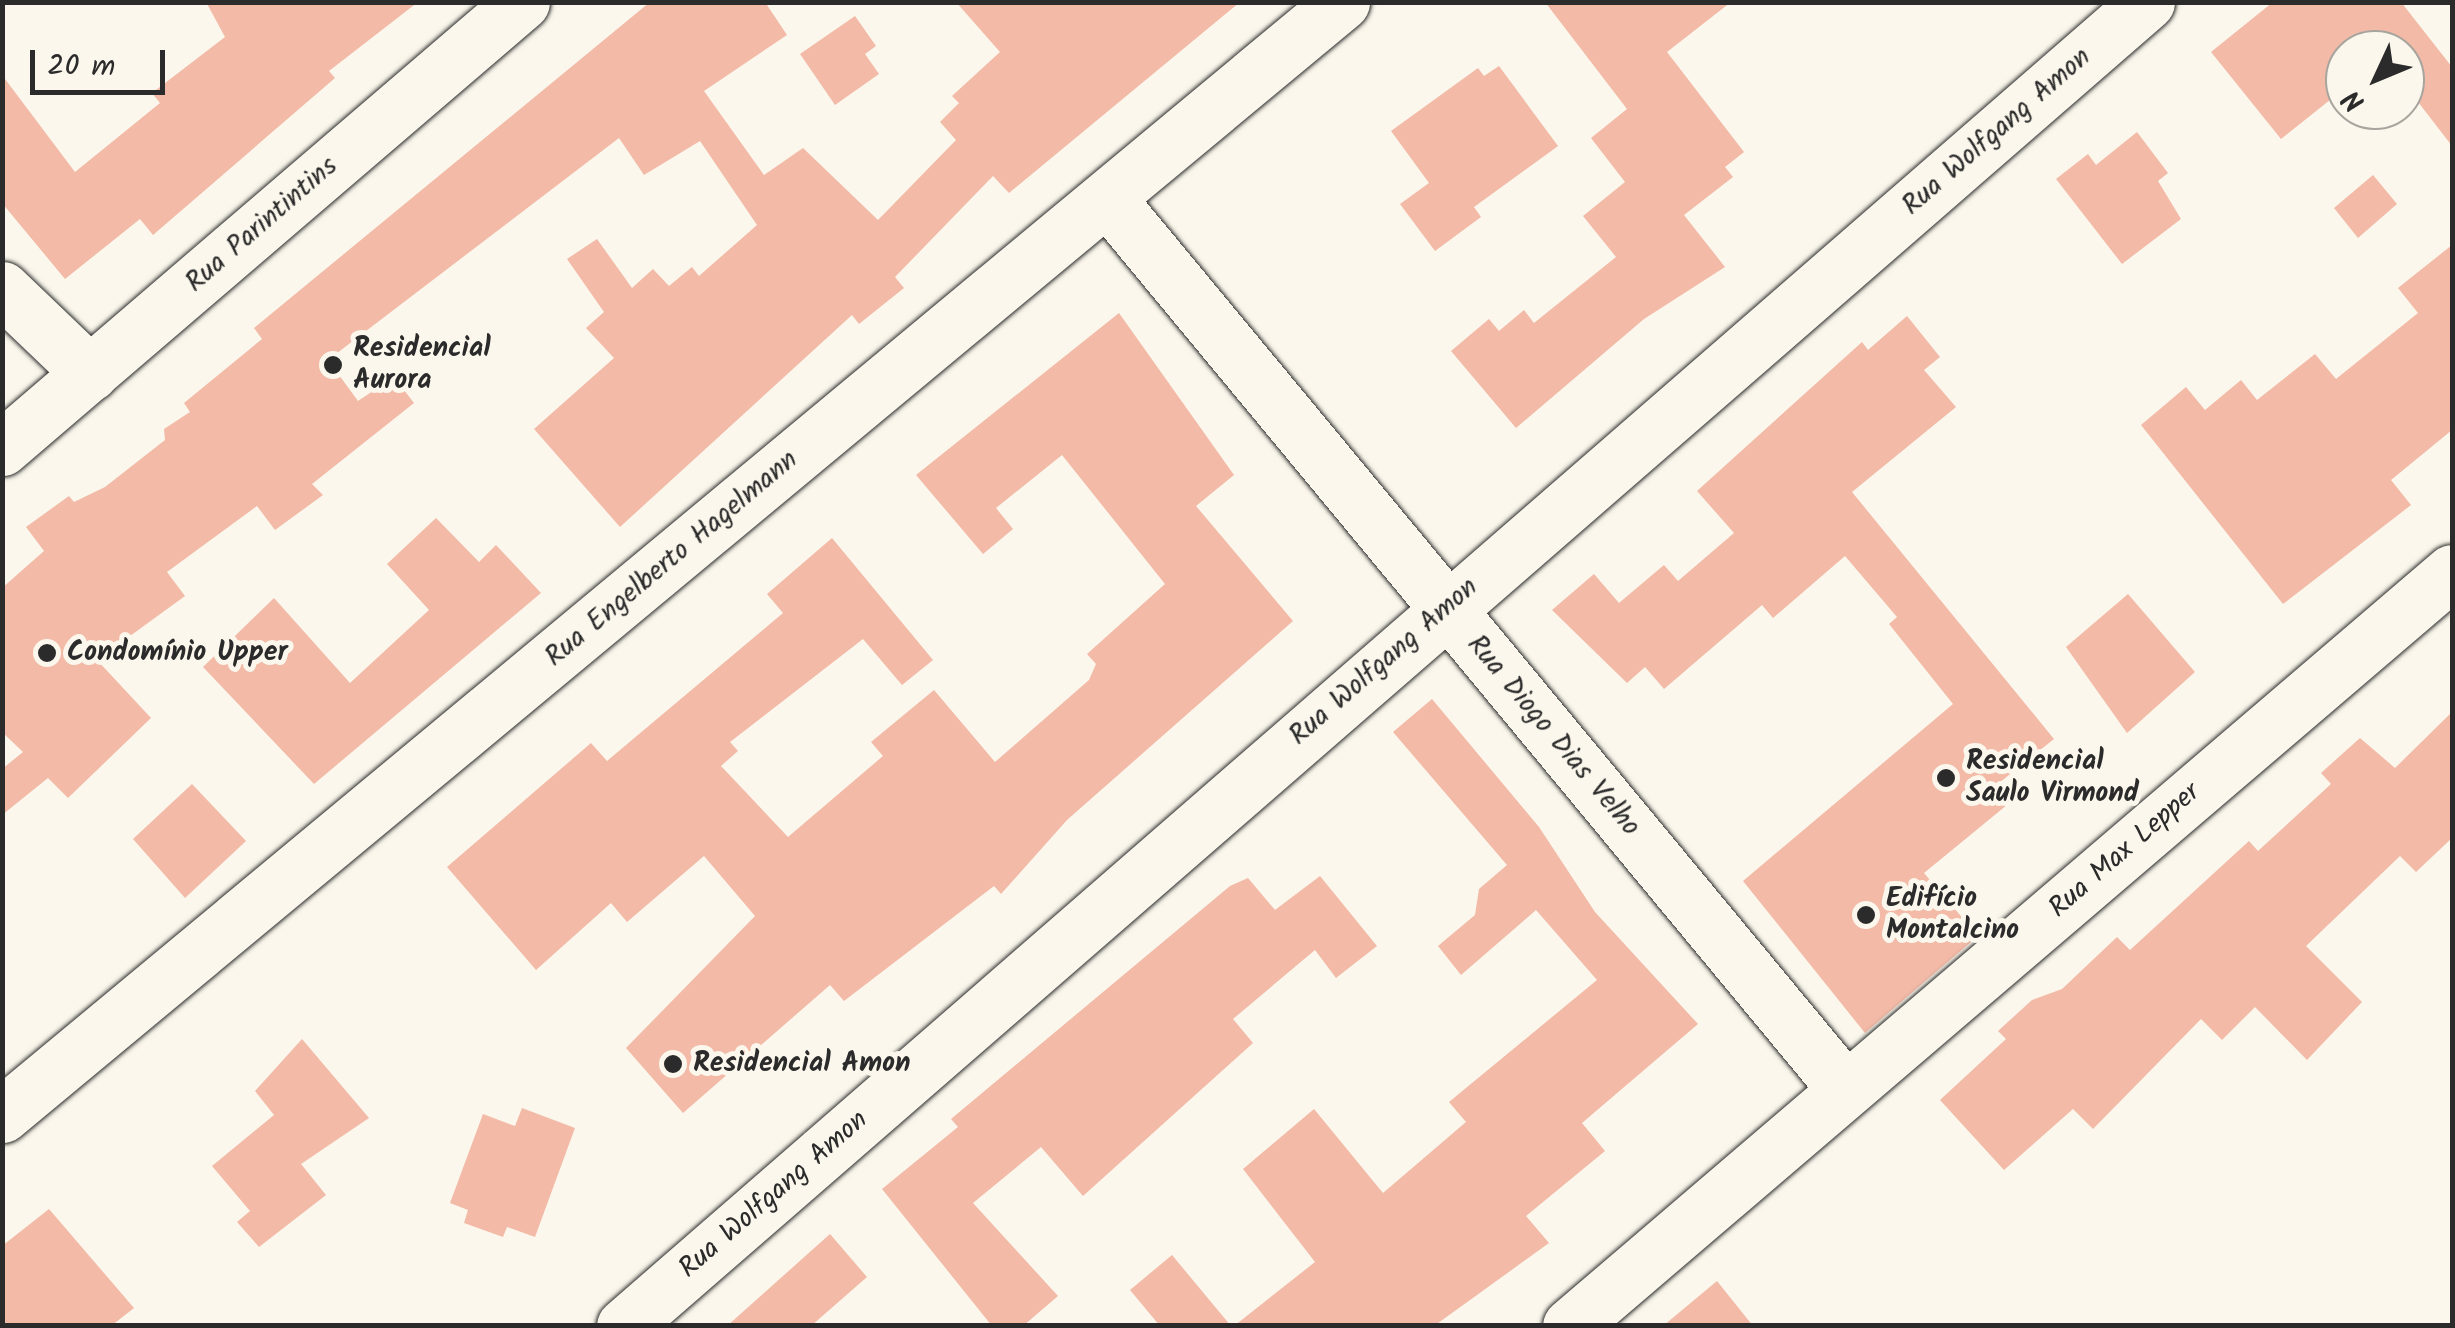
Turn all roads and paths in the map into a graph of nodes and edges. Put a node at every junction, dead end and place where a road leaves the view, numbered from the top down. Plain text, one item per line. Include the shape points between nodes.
1 (522, 2) edge
2 (1342, 2) edge
3 (2148, 2) edge
4 (1107, 198) junction
5 (2, 289) edge
6 (90, 373) junction
7 (2, 448) edge
8 (2452, 572) edge
9 (1446, 608) junction
10 (1846, 1090) junction
11 (2, 1114) edge
12 (624, 1326) edge
13 (1570, 1326) edge

1 - 6 street, Rua Parintintins
2 - 4 street, Rua Engelberto Hagelmann
3 - 9 street, Rua Wolfgang Amon
4 - 9 street, Rua Diogo Dias Velho
4 - 11 street, Rua Engelberto Hagelmann
5 - 6 street
6 - 7 street, Rua Parintintins
8 - 10 street, Rua Max Lepper
9 - 10 street, Rua Diogo Dias Velho
9 - 12 street, Rua Wolfgang Amon
10 - 13 street, Rua Max Lepper

